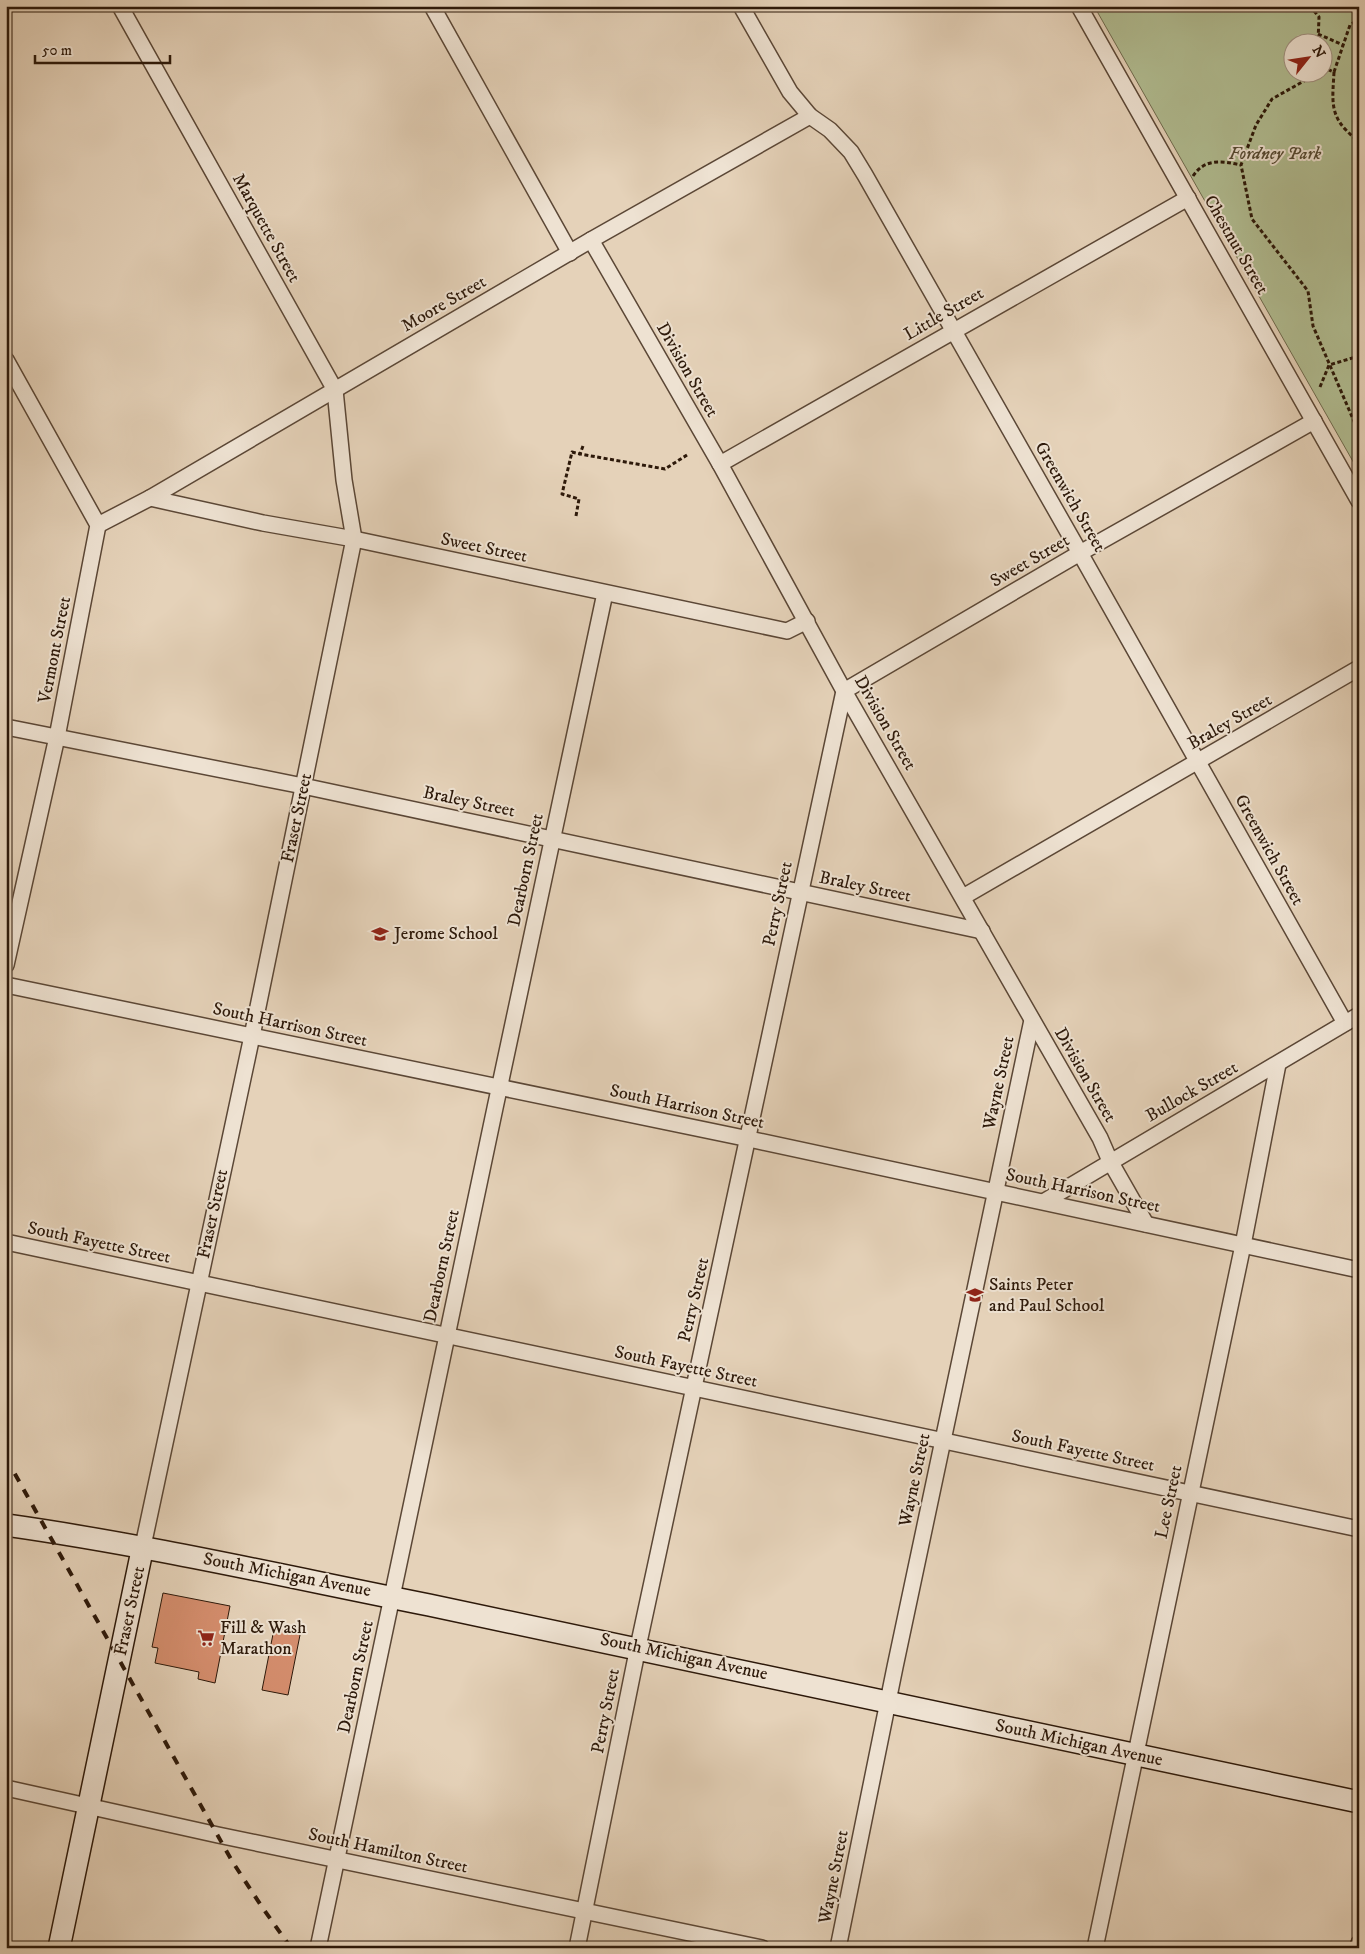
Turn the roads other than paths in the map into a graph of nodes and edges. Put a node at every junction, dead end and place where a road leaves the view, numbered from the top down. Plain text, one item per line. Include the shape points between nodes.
1 (120, 6) edge
2 (432, 6) edge
3 (742, 6) edge
4 (1080, 8) dead end
5 (810, 116) junction
6 (1189, 190) junction
7 (591, 240) junction
8 (570, 253) junction
9 (953, 331) junction
10 (6, 360) edge
11 (334, 390) junction
12 (1314, 421) junction
13 (720, 464) junction
14 (344, 480) joint
15 (150, 498) junction
16 (1359, 501) edge
17 (98, 526) junction
18 (354, 539) junction
19 (1080, 553) junction
20 (605, 593) junction
21 (807, 621) junction
22 (1359, 668) edge
23 (844, 691) junction
24 (6, 727) edge
25 (57, 737) junction
26 (1198, 763) junction
27 (303, 786) junction
28 (552, 839) junction
29 (800, 892) junction
30 (963, 897) junction
31 (982, 931) junction
32 (6, 966) edge
33 (6, 985) edge
34 (1359, 1015) edge
35 (1032, 1020) junction
36 (1345, 1024) junction
37 (252, 1036) junction
38 (1278, 1064) junction
39 (499, 1087) junction
40 (749, 1139) junction
41 (1110, 1161) junction
42 (995, 1191) junction
43 (1045, 1201) junction
44 (1146, 1224) junction
45 (6, 1242) edge
46 (1244, 1245) junction
47 (1359, 1270) edge
48 (198, 1283) junction
49 (447, 1336) junction
50 (694, 1387) junction
51 (943, 1441) junction
52 (1190, 1494) junction
53 (6, 1525) edge
54 (1359, 1529) edge
55 (143, 1546) junction
56 (392, 1597) junction
57 (638, 1647) junction
58 (888, 1701) junction
59 (1136, 1756) junction
60 (6, 1788) edge
61 (1359, 1802) edge
62 (88, 1806) junction
63 (336, 1860) junction
64 (585, 1912) junction
65 (1359, 1943) edge
66 (59, 1948) edge
67 (318, 1948) edge
68 (578, 1948) edge
69 (762, 1948) edge
70 (838, 1948) edge
71 (1096, 1948) edge
72 (1358, 1948) edge

1 - 11 street, Marquette Street
2 - 8 street
3 - 5 street, Greenwich Street via 790,92
4 - 6 street, Chestnut Street
5 - 7 street, Moore Street
5 - 9 street, Greenwich Street via 830,130 851,152
6 - 9 street, Little Street
6 - 12 street, Chestnut Street
7 - 8 street, Moore Street
7 - 13 street, Division Street
8 - 11 street, Moore Street
9 - 13 street, Little Street
9 - 19 street, Greenwich Street
10 - 17 street
11 - 14 street, Marquette Street
11 - 15 street, Moore Street
12 - 16 street, Chestnut Street
12 - 19 street, Sweet Street
13 - 21 street, Division Street
14 - 18 street, Fraser Street
15 - 17 street, Moore Street
15 - 18 street, Sweet Street via 262,524
17 - 25 street, Vermont Street
18 - 20 street, Sweet Street
18 - 27 street, Fraser Street
19 - 23 street, Sweet Street
19 - 26 street, Greenwich Street
20 - 21 street, Sweet Street via 787,631
20 - 28 street, Dearborn Street
21 - 23 street, Division Street
22 - 26 street, Braley Street
23 - 29 street, Perry Street
23 - 30 street, Division Street
24 - 25 street, Braley Street
25 - 27 street, Braley Street
25 - 32 street, Vermont Street
26 - 30 street, Braley Street
26 - 36 street, Greenwich Street
27 - 28 street, Braley Street
27 - 37 street, Fraser Street
28 - 29 street, Braley Street
28 - 39 street, Dearborn Street
29 - 31 street, Braley Street
29 - 40 street, Perry Street
30 - 31 street, Division Street
31 - 35 street, Division Street
33 - 37 street, South Harrison Street
34 - 36 street, Bullock Street
35 - 41 street, Division Street
35 - 42 street, Wayne Street
36 - 38 street, Bullock Street
37 - 39 street, South Harrison Street
37 - 48 street, Fraser Street
38 - 41 street, Bullock Street
38 - 46 street, Lee Street
39 - 40 street, South Harrison Street
39 - 49 street, Dearborn Street
40 - 42 street, South Harrison Street
40 - 50 street, Perry Street
41 - 43 street, Bullock Street
41 - 44 street, Division Street
42 - 43 street, South Harrison Street
42 - 51 street, Wayne Street
43 - 44 street, South Harrison Street
44 - 46 street, South Harrison Street
45 - 48 street, South Fayette Street
46 - 47 street, South Harrison Street
46 - 52 street, Lee Street
48 - 49 street, South Fayette Street
48 - 55 street, Fraser Street
49 - 50 street, South Fayette Street
49 - 56 street, Dearborn Street
50 - 51 street, South Fayette Street
50 - 57 street, Perry Street
51 - 52 street, South Fayette Street
51 - 58 street, Wayne Street
52 - 54 street, South Fayette Street
52 - 59 street, Lee Street
53 - 55 street, South Michigan Avenue
55 - 56 street, South Michigan Avenue
55 - 62 street, Fraser Street
56 - 57 street, South Michigan Avenue
56 - 63 street, Dearborn Street
57 - 58 street, South Michigan Avenue
57 - 64 street, Perry Street
58 - 59 street, South Michigan Avenue
58 - 70 street, Wayne Street
59 - 61 street, South Michigan Avenue
59 - 71 street, Lee Street
60 - 62 street, South Hamilton Street
62 - 63 street, South Hamilton Street
62 - 66 street, Fraser Street
63 - 64 street, South Hamilton Street
63 - 67 street, Dearborn Street
64 - 68 street, Perry Street
64 - 69 street, South Hamilton Street
65 - 72 street

